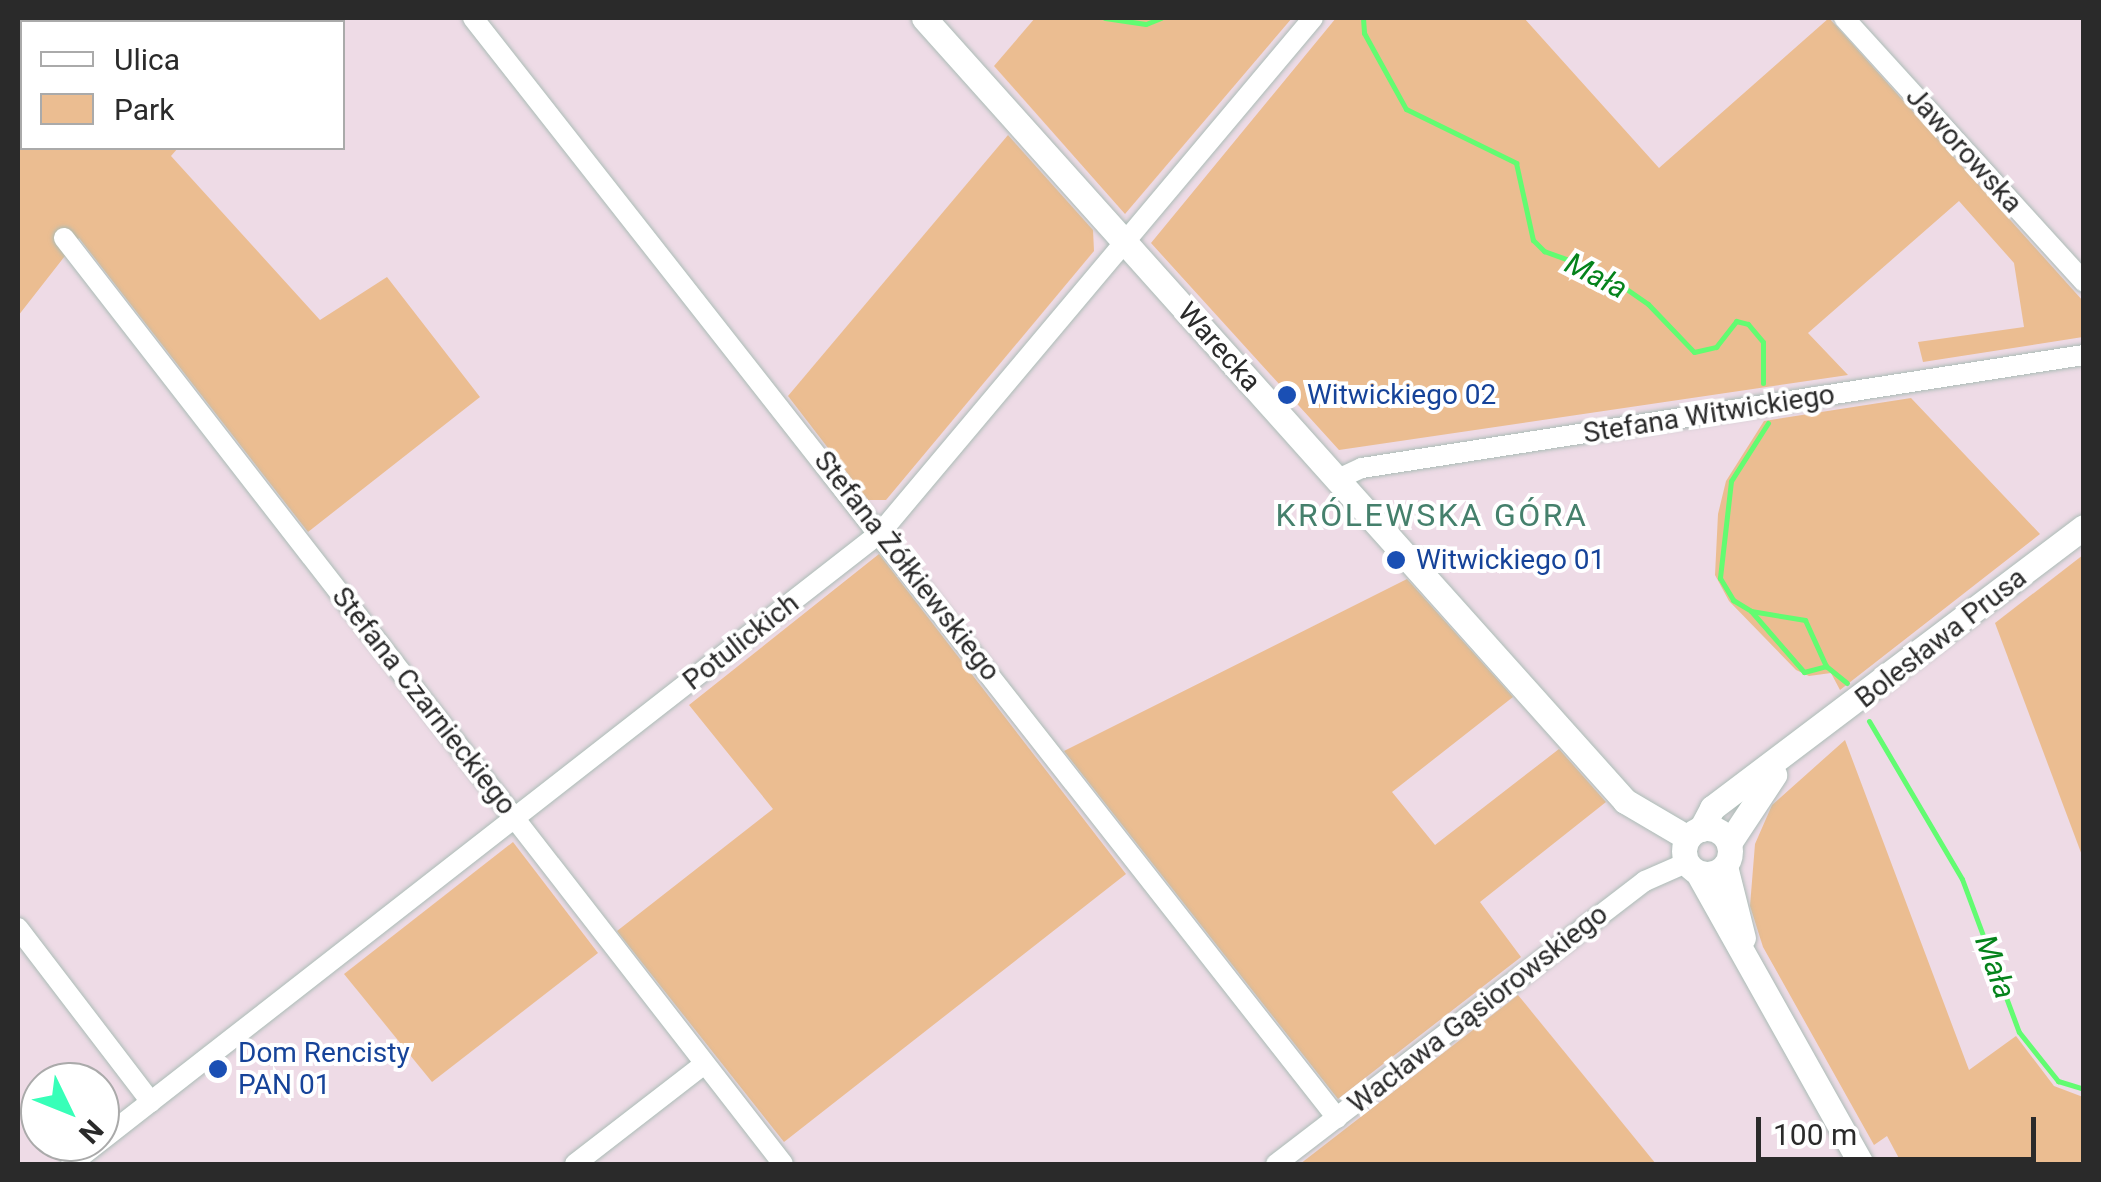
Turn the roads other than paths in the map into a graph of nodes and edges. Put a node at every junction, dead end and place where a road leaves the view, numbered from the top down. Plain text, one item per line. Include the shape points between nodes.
1 (473, 18) edge
2 (924, 18) edge
3 (1313, 18) edge
4 (1844, 18) edge
5 (64, 238) dead end
6 (1124, 241) junction
7 (2084, 282) edge
8 (2084, 355) edge
9 (1338, 479) junction
10 (2084, 527) edge
11 (881, 532) junction
12 (1798, 750) junction
13 (515, 818) junction
14 (1693, 851) junction
15 (1727, 854) junction
16 (18, 928) edge
17 (1754, 972) junction
18 (703, 1064) junction
19 (151, 1102) junction
20 (1337, 1118) junction
21 (71, 1164) edge
22 (574, 1164) edge
23 (782, 1164) edge
24 (1276, 1164) edge
25 (1861, 1164) edge

1 - 11 street, Stefana Żółkiewskiego
2 - 6 street, Warecka
3 - 6 street, Potulickich
4 - 7 street, Jaworowska
5 - 13 street, Stefana Czarnieckiego
6 - 9 street, Warecka
6 - 11 street, Potulickich
8 - 9 street, Stefana Witwickiego via 1362,468
9 - 14 street, Warecka via 1625,801
10 - 12 street, Bolesława Prusa
11 - 13 street, Potulickich
11 - 20 street, Stefana Żółkiewskiego
12 - 14 street, Bolesława Prusa via 1712,808
12 - 15 street, Bolesława Prusa via 1755,794
13 - 18 street, Stefana Czarnieckiego
13 - 19 street, Potulickich
14 - 15 street
14 - 15 street, Warecka via 1717,830
14 - 17 street
14 - 20 street, Wacława Gąsiorowskiego
15 - 17 street
16 - 19 street
17 - 25 street
18 - 22 street
18 - 23 street, Stefana Czarnieckiego
19 - 21 street, Potulickich
20 - 24 street, Wacława Gąsiorowskiego

